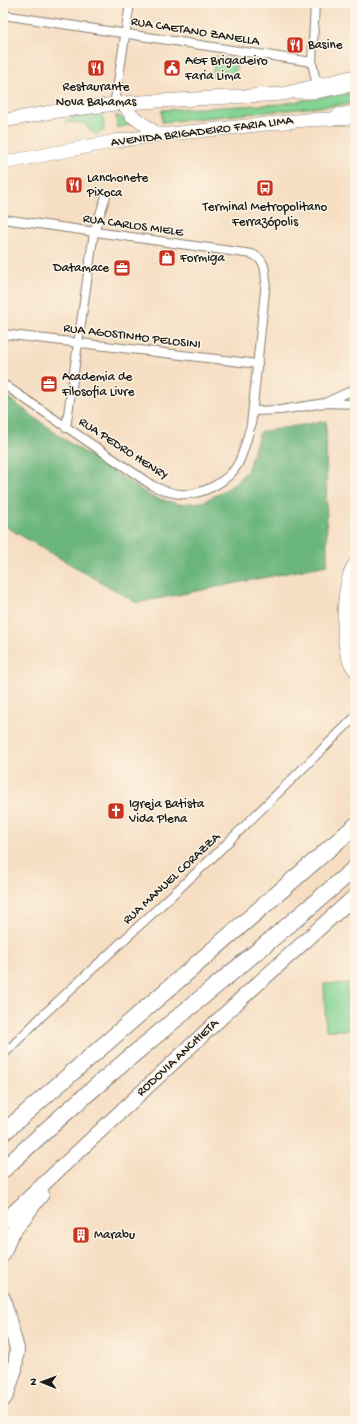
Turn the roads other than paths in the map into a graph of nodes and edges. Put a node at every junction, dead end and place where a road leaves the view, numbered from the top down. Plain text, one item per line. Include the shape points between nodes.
1 (130, 3) edge
2 (315, 3) edge
3 (3, 15) edge
4 (125, 33) junction
5 (312, 62) junction
6 (355, 76) edge
7 (321, 85) junction
8 (355, 85) edge
9 (290, 92) junction
10 (118, 104) junction
11 (355, 111) edge
12 (355, 118) edge
13 (306, 120) junction
14 (3, 121) edge
15 (159, 135) junction
16 (3, 163) edge
17 (106, 196) dead end
18 (3, 218) edge
19 (94, 232) junction
20 (260, 258) joint
21 (3, 334) edge
22 (78, 342) junction
23 (258, 364) junction
24 (3, 384) edge
25 (355, 389) edge
26 (325, 403) junction
27 (355, 404) edge
28 (253, 411) junction
29 (66, 428) junction
30 (355, 564) edge
31 (355, 670) edge
32 (355, 717) edge
33 (355, 826) edge
34 (355, 868) edge
35 (355, 896) edge
36 (3, 1055) edge
37 (3, 1133) edge
38 (3, 1170) edge
39 (52, 1176) junction
40 (3, 1222) edge
41 (3, 1256) edge
42 (3, 1298) edge
43 (3, 1400) edge

1 - 4 street
2 - 5 street
3 - 4 street, RUA CAETANO ZANELLA
4 - 5 street, RUA CAETANO ZANELLA
4 - 10 street via 117,89
5 - 7 street via 315,77
6 - 7 main road
7 - 9 main road
8 - 9 street via 315,93
9 - 10 main road
10 - 14 main road
10 - 15 main road
11 - 13 street
12 - 13 main road, AVENIDA BRIGADEIRO FARIA LIMA
13 - 15 main road, AVENIDA BRIGADEIRO FARIA LIMA
15 - 16 main road, AVENIDA BRIGADEIRO FARIA LIMA
17 - 19 street
18 - 19 street, RUA CARLOS MIELE
19 - 20 street, RUA CARLOS MIELE via 252,254
19 - 22 street
20 - 23 street, RUA PEDRO HENRY via 265,267 266,280
21 - 22 street, RUA AGOSTINHO PELOSINI
22 - 23 street, RUA AGOSTINHO PELOSINI
22 - 29 street
23 - 28 street, RUA PEDRO HENRY
24 - 29 street, RUA PEDRO HENRY
25 - 26 street
26 - 27 street
26 - 28 street via 281,410
28 - 29 street, RUA PEDRO HENRY via 245,447 238,464 226,478 212,486 182,494 153,486
30 - 31 main road via 347,582 344,607 345,646
32 - 36 street, RUA MANUEL CORAZZA via 212,858
33 - 37 highway
34 - 38 highway via 122,1065
35 - 39 highway, RODOVIA ANCHIETA
39 - 40 highway, RODOVIA ANCHIETA
39 - 41 highway via 35,1205 10,1236
42 - 43 highway via 17,1349 14,1369

